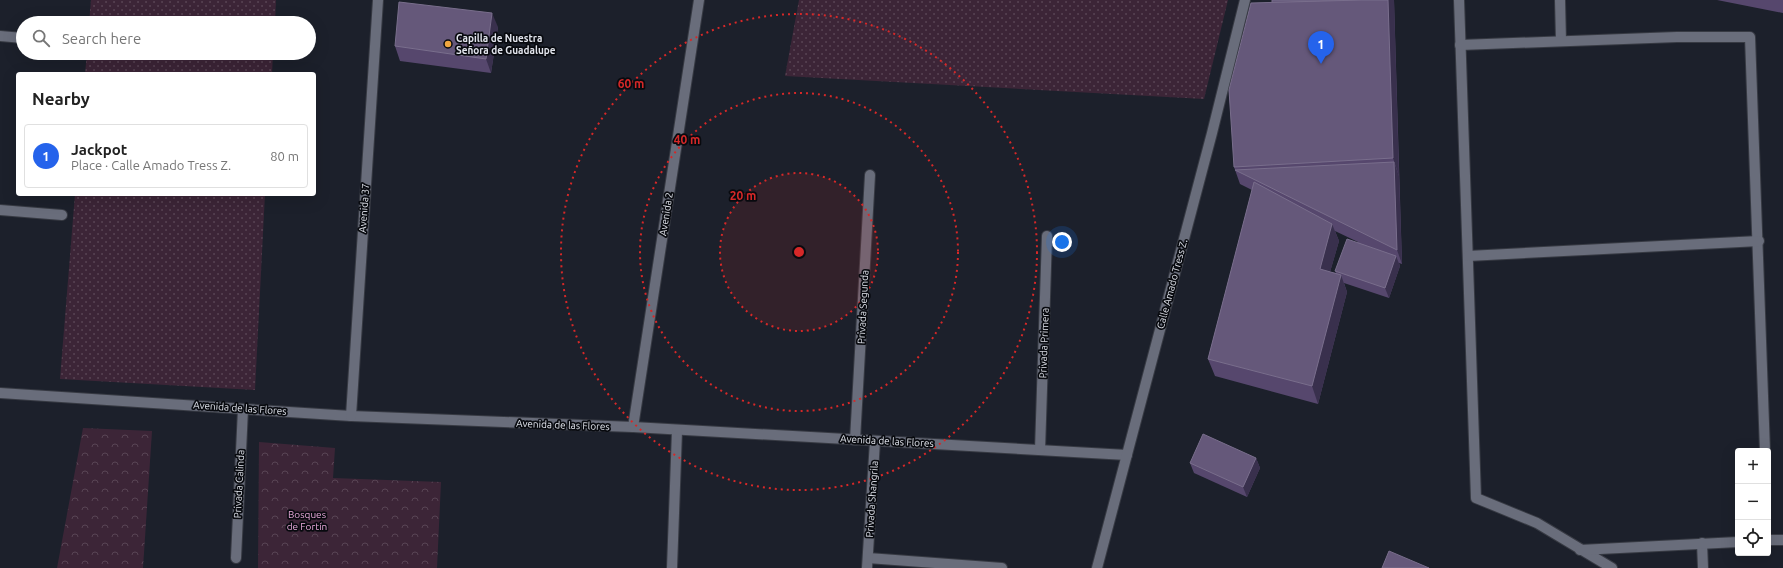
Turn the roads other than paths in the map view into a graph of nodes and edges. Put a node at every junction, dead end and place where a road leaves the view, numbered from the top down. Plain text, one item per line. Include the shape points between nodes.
1 (378, 0) edge
2 (700, 0) edge
3 (1244, 0) edge
4 (1459, 0) edge
5 (1560, 0) edge
6 (0, 36) edge
7 (16, 37) edge
8 (1561, 41) junction
9 (1460, 45) junction
10 (870, 175) dead end
11 (0, 210) edge
12 (62, 215) dead end
13 (1048, 236) dead end
14 (1758, 241) junction
15 (1468, 256) junction
16 (0, 393) edge
17 (243, 409) junction
18 (351, 416) junction
19 (633, 428) junction
20 (677, 431) junction
21 (855, 440) junction
22 (876, 441) junction
23 (1765, 448) edge
24 (1040, 450) junction
25 (1127, 455) junction
26 (1771, 540) edge
27 (1783, 540) edge
28 (1735, 542) edge
29 (1702, 543) junction
30 (1580, 550) junction
31 (236, 558) dead end
32 (868, 563) edge
33 (672, 568) edge
34 (1002, 568) edge
35 (1097, 568) edge
36 (1612, 568) edge
37 (1702, 568) edge

1 - 18 street, Avenida 37
2 - 19 street, Avenida 2
3 - 25 street, Calle Amado Tress Z. via 1212,133
4 - 9 street
5 - 8 street
6 - 7 street
8 - 9 street
8 - 14 street via 1750,37
9 - 15 street
10 - 21 street, Privada Segunda
11 - 12 street
13 - 24 street, Privada Primera
14 - 15 street
14 - 23 street
15 - 30 street via 1476,498 1537,523
16 - 17 street, Avenida de las Flores
17 - 18 street, Avenida de las Flores
17 - 31 street, Privada Calinda
18 - 19 street, Avenida de las Flores
19 - 20 street, Avenida de las Flores
20 - 21 street, Avenida de las Flores
20 - 33 street
21 - 22 street, Avenida de las Flores
22 - 24 street, Avenida de las Flores
22 - 32 street, Privada Shangrila
24 - 25 street, Avenida de las Flores
25 - 35 street, Calle Amado Tress Z.
26 - 27 street
28 - 29 street
29 - 30 street
29 - 37 street
30 - 36 street
32 - 34 street, Privada Shangrila

